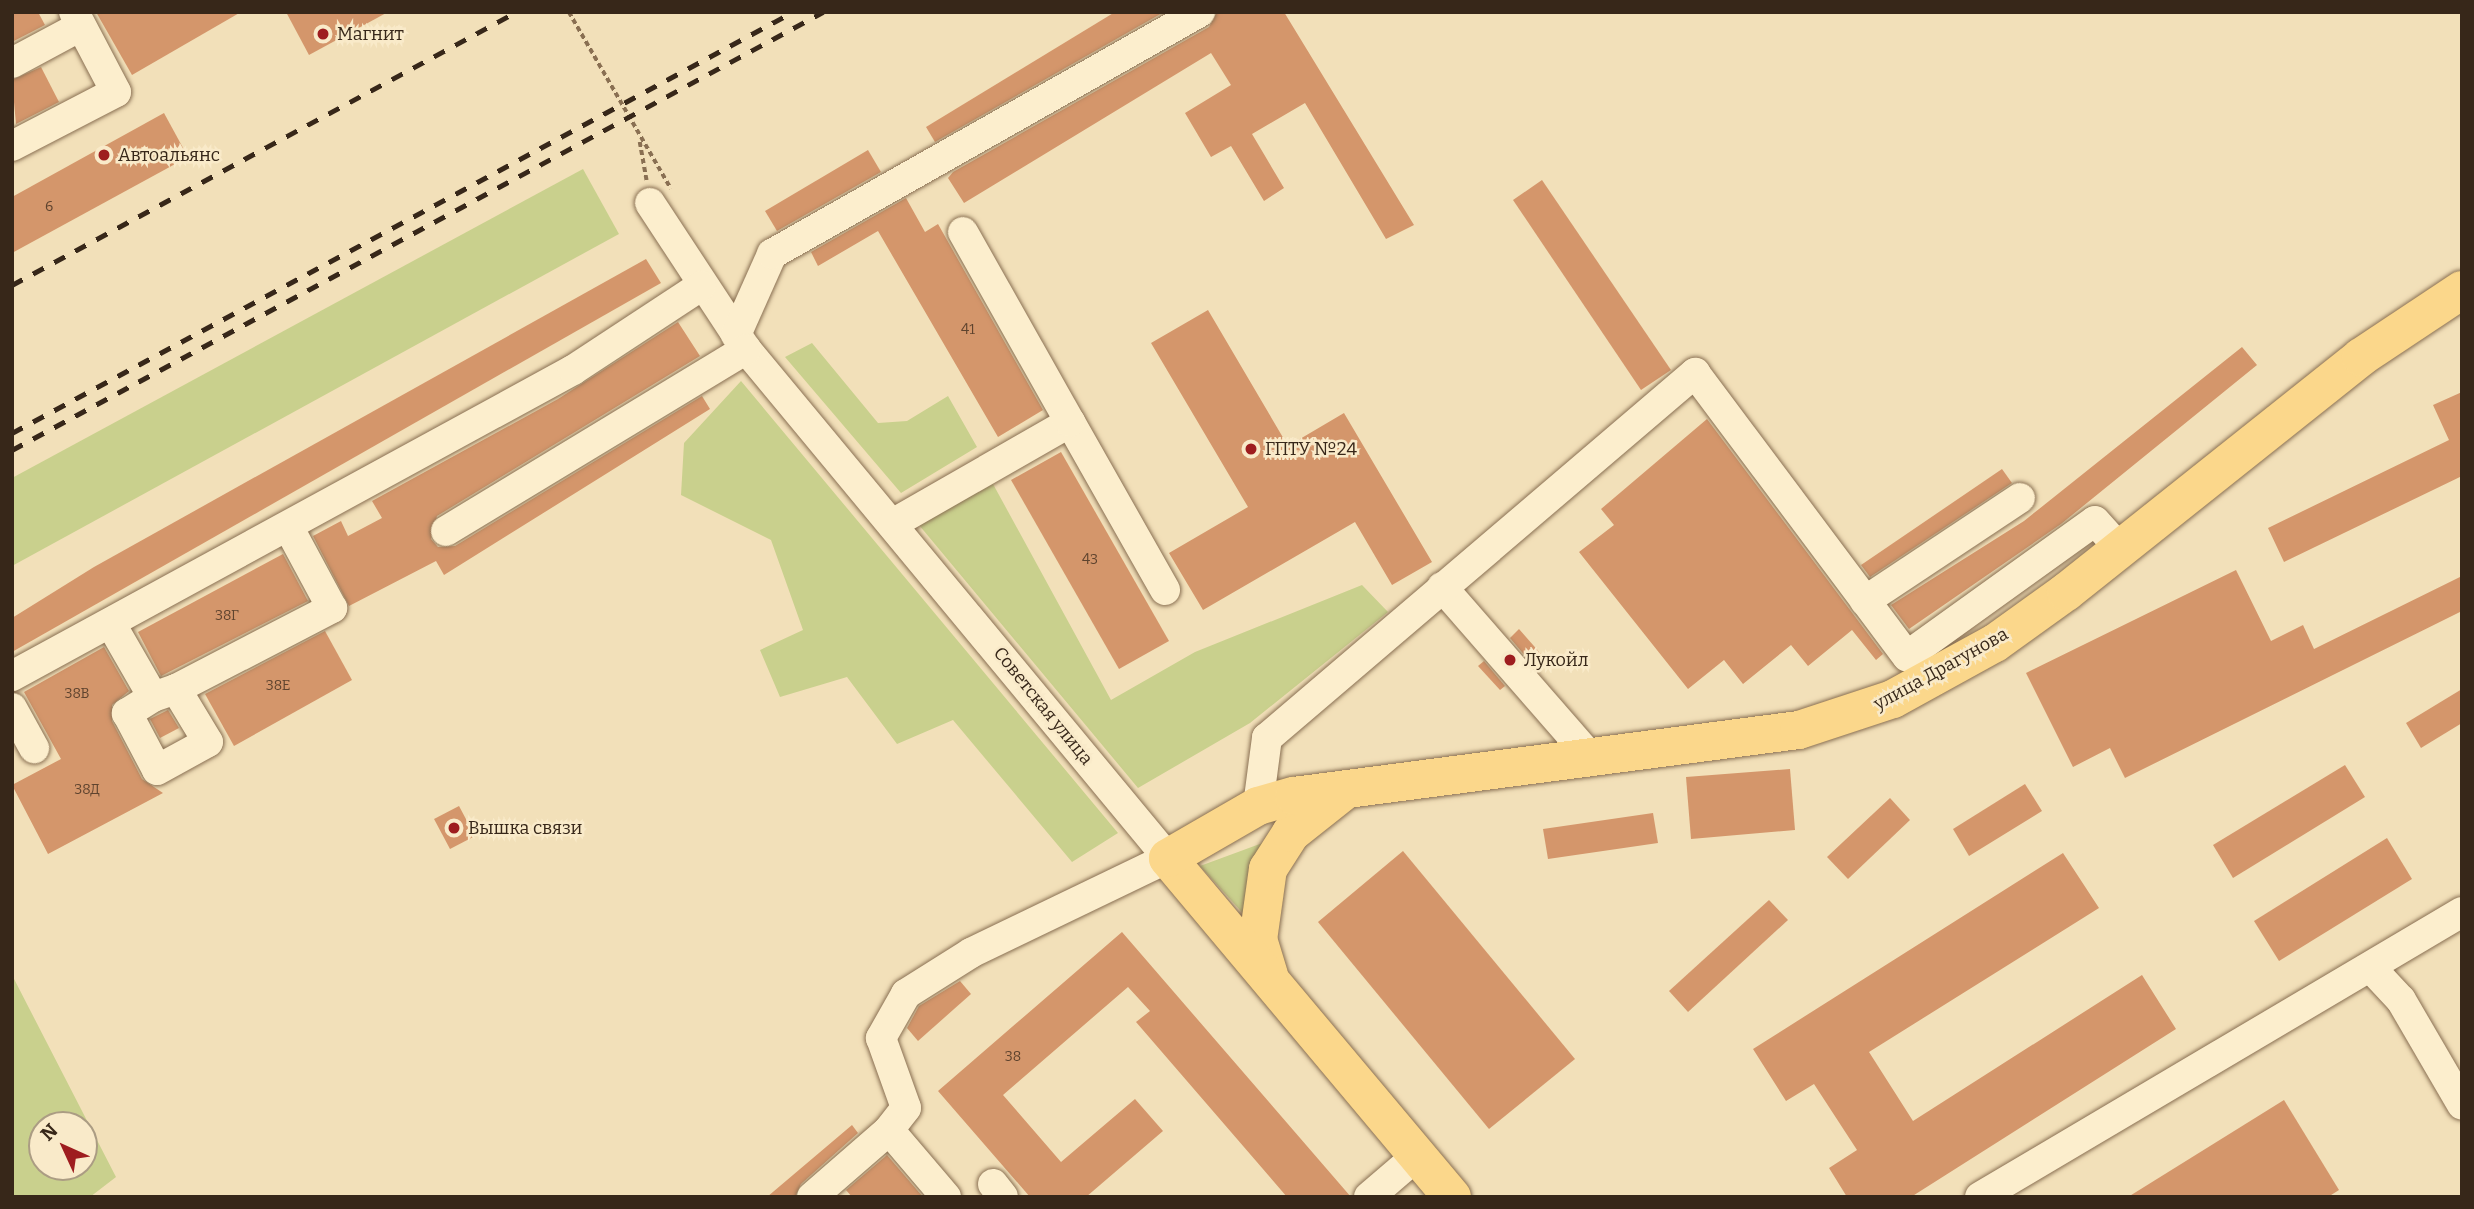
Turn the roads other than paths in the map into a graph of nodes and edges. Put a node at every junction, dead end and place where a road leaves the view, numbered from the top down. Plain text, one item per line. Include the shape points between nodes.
1 (1200, 12) edge
2 (78, 19) edge
3 (12, 63) edge
4 (12, 146) edge
5 (661, 198) road end
6 (963, 232) dead end
7 (701, 286) junction
8 (2462, 290) edge
9 (741, 342) junction
10 (1070, 422) junction
11 (2020, 498) dead end
12 (894, 523) junction
13 (289, 528) junction
14 (446, 531) dead end
15 (2120, 549) junction
16 (1442, 587) junction
17 (1165, 590) dead end
18 (1865, 601) junction
19 (111, 624) junction
20 (12, 676) edge
21 (12, 708) edge
22 (34, 748) dead end
23 (1587, 753) junction
24 (1355, 784) junction
25 (1258, 806) junction
26 (1168, 858) junction
27 (2462, 912) edge
28 (2372, 969) junction
29 (1271, 980) junction
30 (2462, 1105) edge
31 (889, 1130) junction
32 (1418, 1155) junction
33 (811, 1197) edge
34 (946, 1197) edge
35 (1369, 1197) edge
36 (1452, 1197) edge
37 (1980, 1197) edge

1 - 9 street via 772,254
2 - 3 street
2 - 4 street via 116,92
5 - 7 street, Советская улица
6 - 10 street
7 - 9 street, Советская улица
7 - 13 street via 573,370
8 - 15 main road, улица Драгунова via 2361,357
9 - 12 street, Советская улица
9 - 14 street
10 - 12 street
10 - 17 street
11 - 18 street
12 - 26 street, Советская улица
13 - 19 street
13 - 19 street via 332,608 164,693
15 - 18 street via 2095,521 1906,656
15 - 23 main road, улица Драгунова via 1996,643 1846,718 1799,730
16 - 18 street via 1695,373
16 - 23 street
16 - 25 street via 1267,738
19 - 20 street
21 - 22 street
23 - 24 main road, улица Драгунова
24 - 25 main road, улица Драгунова
24 - 29 main road via 1291,833 1268,869 1258,940
25 - 26 main road, улица Драгунова
26 - 29 main road, Советская улица
26 - 31 street via 996,940 906,995 881,1038 906,1108
27 - 28 street
28 - 30 street via 2401,1000
28 - 37 street
29 - 32 main road, Советская улица
31 - 33 street
31 - 34 street
32 - 35 street
32 - 36 main road, Советская улица

